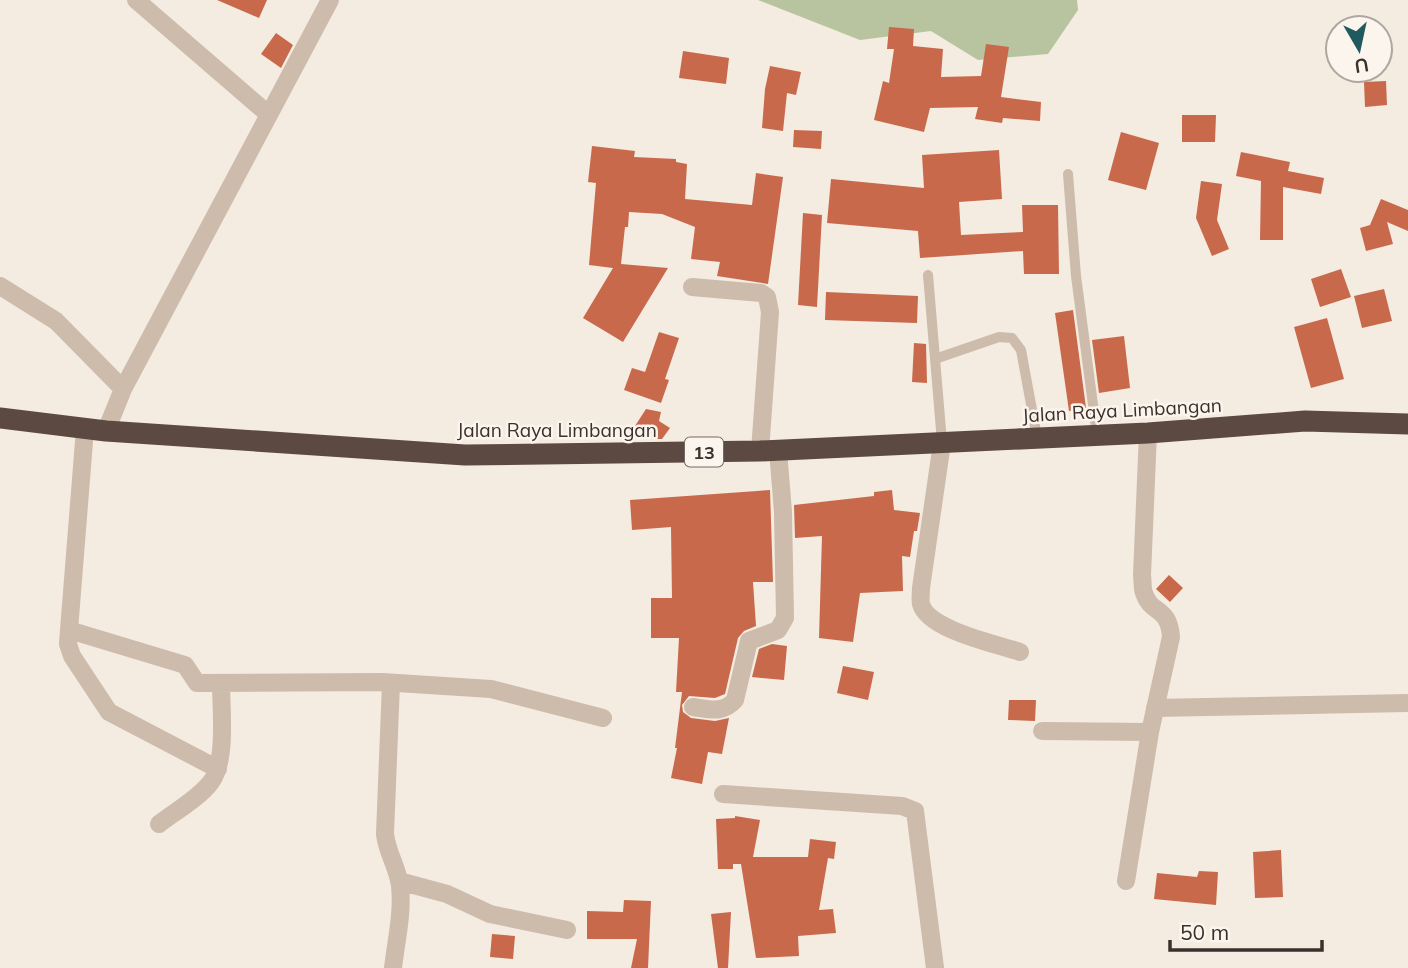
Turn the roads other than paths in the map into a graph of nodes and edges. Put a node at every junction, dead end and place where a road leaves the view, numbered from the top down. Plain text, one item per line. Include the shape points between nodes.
1 (136, 0) edge
2 (330, 0) edge
3 (268, 114) junction
4 (1068, 174) dead end
5 (928, 275) dead end
6 (0, 286) edge
7 (692, 287) dead end
8 (935, 359) junction
9 (123, 389) junction
10 (0, 418) edge
11 (1408, 424) edge
12 (85, 429) junction
13 (106, 431) junction
14 (1148, 433) junction
15 (1097, 435) junction
16 (1037, 437) junction
17 (942, 443) junction
18 (769, 450) junction
19 (69, 629) junction
20 (1020, 652) dead end
21 (391, 682) junction
22 (220, 683) junction
23 (1408, 703) edge
24 (692, 707) dead end
25 (1155, 708) junction
26 (603, 718) dead end
27 (1042, 731) dead end
28 (1150, 732) junction
29 (218, 769) junction
30 (723, 794) dead end
31 (159, 824) dead end
32 (399, 881) junction
33 (1126, 881) dead end
34 (566, 930) dead end
35 (393, 968) edge
36 (935, 968) edge

1 - 3 street
2 - 3 street
3 - 9 street
4 - 15 lane
5 - 8 lane
6 - 9 street via 56,321
7 - 18 street via 767,297
8 - 16 lane via 999,337 1012,338 1021,350
8 - 17 lane
9 - 13 street
10 - 12 highway, Jalan Raya Limbangan / 13
11 - 14 highway, Jalan Raya Limbangan / 13 via 1305,421
12 - 13 highway, Jalan Raya Limbangan / 13
12 - 19 street
13 - 18 highway, Jalan Raya Limbangan / 13 via 465,455
14 - 15 highway, Jalan Raya Limbangan / 13
14 - 25 street via 1144,594 1166,615 1171,637
15 - 16 highway, Jalan Raya Limbangan / 13
16 - 17 highway, Jalan Raya Limbangan / 13
17 - 18 highway, Jalan Raya Limbangan / 13
17 - 20 street via 921,605 942,626
18 - 24 street via 783,512 785,618 778,630 749,641 731,705 724,710
19 - 22 street via 185,664 195,682
19 - 29 street via 72,656 109,712
21 - 22 street
21 - 26 street via 491,689
21 - 32 street via 385,834
22 - 29 street
23 - 25 street
25 - 28 street
27 - 28 street
28 - 33 street
29 - 31 street via 209,785
30 - 36 street via 902,806 915,811
32 - 34 street via 447,894 490,914
32 - 35 street

